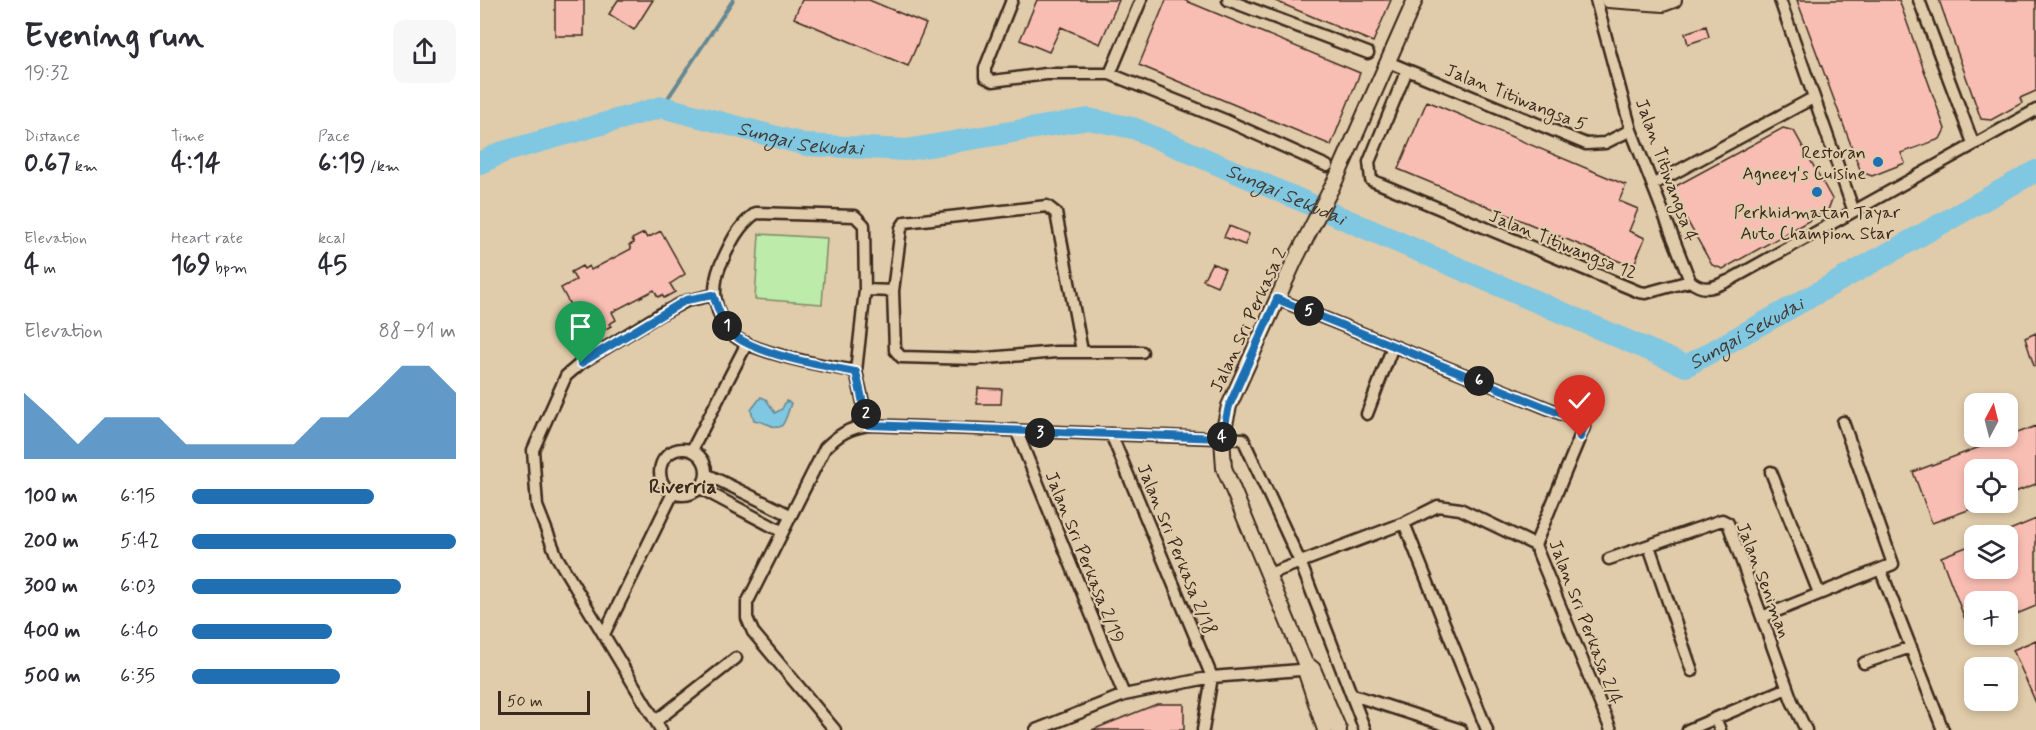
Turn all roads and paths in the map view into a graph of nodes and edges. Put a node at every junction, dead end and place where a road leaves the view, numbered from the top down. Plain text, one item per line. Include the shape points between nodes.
1 (1012, 0) edge
2 (1141, 0) edge
3 (1228, 0) edge
4 (1415, 0) edge
5 (1596, 0) edge
6 (1608, 0) edge
7 (1674, 0) edge
8 (1780, 0) edge
9 (1919, 0) edge
10 (1368, 53) dead end
11 (1388, 62) junction
12 (1407, 70) junction
13 (1110, 74) junction
14 (1813, 98) junction
15 (2036, 110) edge
16 (1631, 130) junction
17 (1972, 143) junction
18 (1328, 165) dead end
19 (1654, 184) junction
20 (1853, 209) junction
21 (1690, 281) junction
22 (865, 290) junction
23 (893, 291) junction
24 (713, 295) junction
25 (1277, 299) junction
26 (747, 343) junction
27 (1393, 346) junction
28 (1082, 351) junction
29 (1142, 352) dead end
30 (856, 372) junction
31 (1367, 414) dead end
32 (1843, 422) dead end
33 (868, 425) junction
34 (1017, 432) junction
35 (1111, 434) junction
36 (1222, 438) junction
37 (692, 450) junction
38 (1771, 472) dead end
39 (706, 474) junction
40 (700, 488) junction
41 (674, 493) junction
42 (790, 515) junction
43 (1404, 523) junction
44 (781, 531) junction
45 (1535, 545) junction
46 (1649, 546) junction
47 (1609, 559) dead end
48 (1301, 564) junction
49 (1881, 571) junction
50 (1269, 574) junction
51 (1819, 593) junction
52 (1762, 617) junction
53 (605, 632) junction
54 (1911, 647) junction
55 (736, 658) dead end
56 (1864, 663) dead end
57 (1308, 667) junction
58 (1692, 671) dead end
59 (1212, 677) junction
60 (1787, 688) junction
61 (1124, 695) junction
62 (1353, 695) junction
63 (1715, 718) junction
64 (658, 725) edge
65 (1204, 725) edge
66 (835, 730) edge
67 (1036, 730) edge
68 (1325, 730) edge
69 (1339, 730) edge
70 (1365, 730) edge
71 (1461, 730) edge
72 (1487, 730) edge
73 (1611, 730) edge
74 (1688, 730) edge
75 (1720, 730) edge
76 (1806, 730) edge
77 (1943, 730) edge

1 - 13 street via 985,77 993,81 1046,74
2 - 13 street
3 - 10 street
4 - 11 street, Jalan Sri Perkasa 2
5 - 16 street, Jalan Titiwangsa 4
6 - 7 street via 1663,4
8 - 14 street
9 - 17 street
11 - 12 street, Jalan Titiwangsa 5
11 - 25 street, Jalan Sri Perkasa 2
12 - 16 street, Jalan Titiwangsa 5 via 1586,144 1605,143
12 - 21 street, Jalan Titiwangsa 12 via 1369,162 1371,180 1639,292
13 - 18 street
14 - 19 street
14 - 20 street
15 - 17 street, Jalan Titiwangsa 12
16 - 19 street, Jalan Titiwangsa 4
17 - 20 street, Jalan Titiwangsa 12
19 - 21 street, Jalan Titiwangsa 4
20 - 21 street, Jalan Titiwangsa 12 via 1710,289 1699,288
22 - 23 street
22 - 24 street via 861,219 756,213 741,224 730,244 715,278
22 - 30 street
23 - 28 street via 895,350 901,357 976,359
23 - 28 street via 905,222 1047,206 1056,213
24 - 26 street via 733,335
24 - 53 street via 686,300 581,363 566,376 534,450 537,506 557,557
25 - 27 street
25 - 36 street, Jalan Sri Perkasa 2 via 1229,406
26 - 30 street
26 - 37 street
27 - 31 street
27 - 45 street, Jalan Sri Perkasa 2/4 via 1577,420 1584,427
28 - 29 street
30 - 33 street
32 - 49 street via 1893,562
33 - 34 street
33 - 42 street via 837,435 825,448
34 - 35 street
34 - 61 street, Jalan Sri Perkasa 2/19
35 - 36 street
35 - 59 street, Jalan Sri Perkasa 2/18
36 - 48 street via 1246,441
36 - 50 street, Jalan Sri Perkasa 2 via 1224,468
37 - 39 street via 703,460
37 - 41 street via 684,448 669,453 660,466 662,482
38 - 51 street
39 - 40 street
39 - 42 street
40 - 41 street via 687,494
40 - 44 street
41 - 53 street
42 - 44 street
43 - 45 street via 1438,506 1460,509
43 - 48 street
43 - 72 street
44 - 66 street via 747,603 747,618 753,632
45 - 73 street, Jalan Sri Perkasa 2/4
46 - 47 street, Jalan Seniman
46 - 52 street, Jalan Seniman via 1725,520
46 - 58 street
48 - 50 street
48 - 62 street
49 - 51 street
49 - 54 street
50 - 57 street, Jalan Sri Perkasa 2
51 - 52 street
52 - 60 street, Jalan Seniman
53 - 64 street
54 - 56 street
54 - 77 street
55 - 64 street
57 - 59 street
57 - 68 street, Jalan Sri Perkasa 2
57 - 69 street, Jalan Sri Perkasa 2
59 - 61 street
59 - 65 street
60 - 63 street
60 - 76 street, Jalan Seniman
61 - 67 street
62 - 70 street
62 - 71 street
63 - 74 street
63 - 75 street

